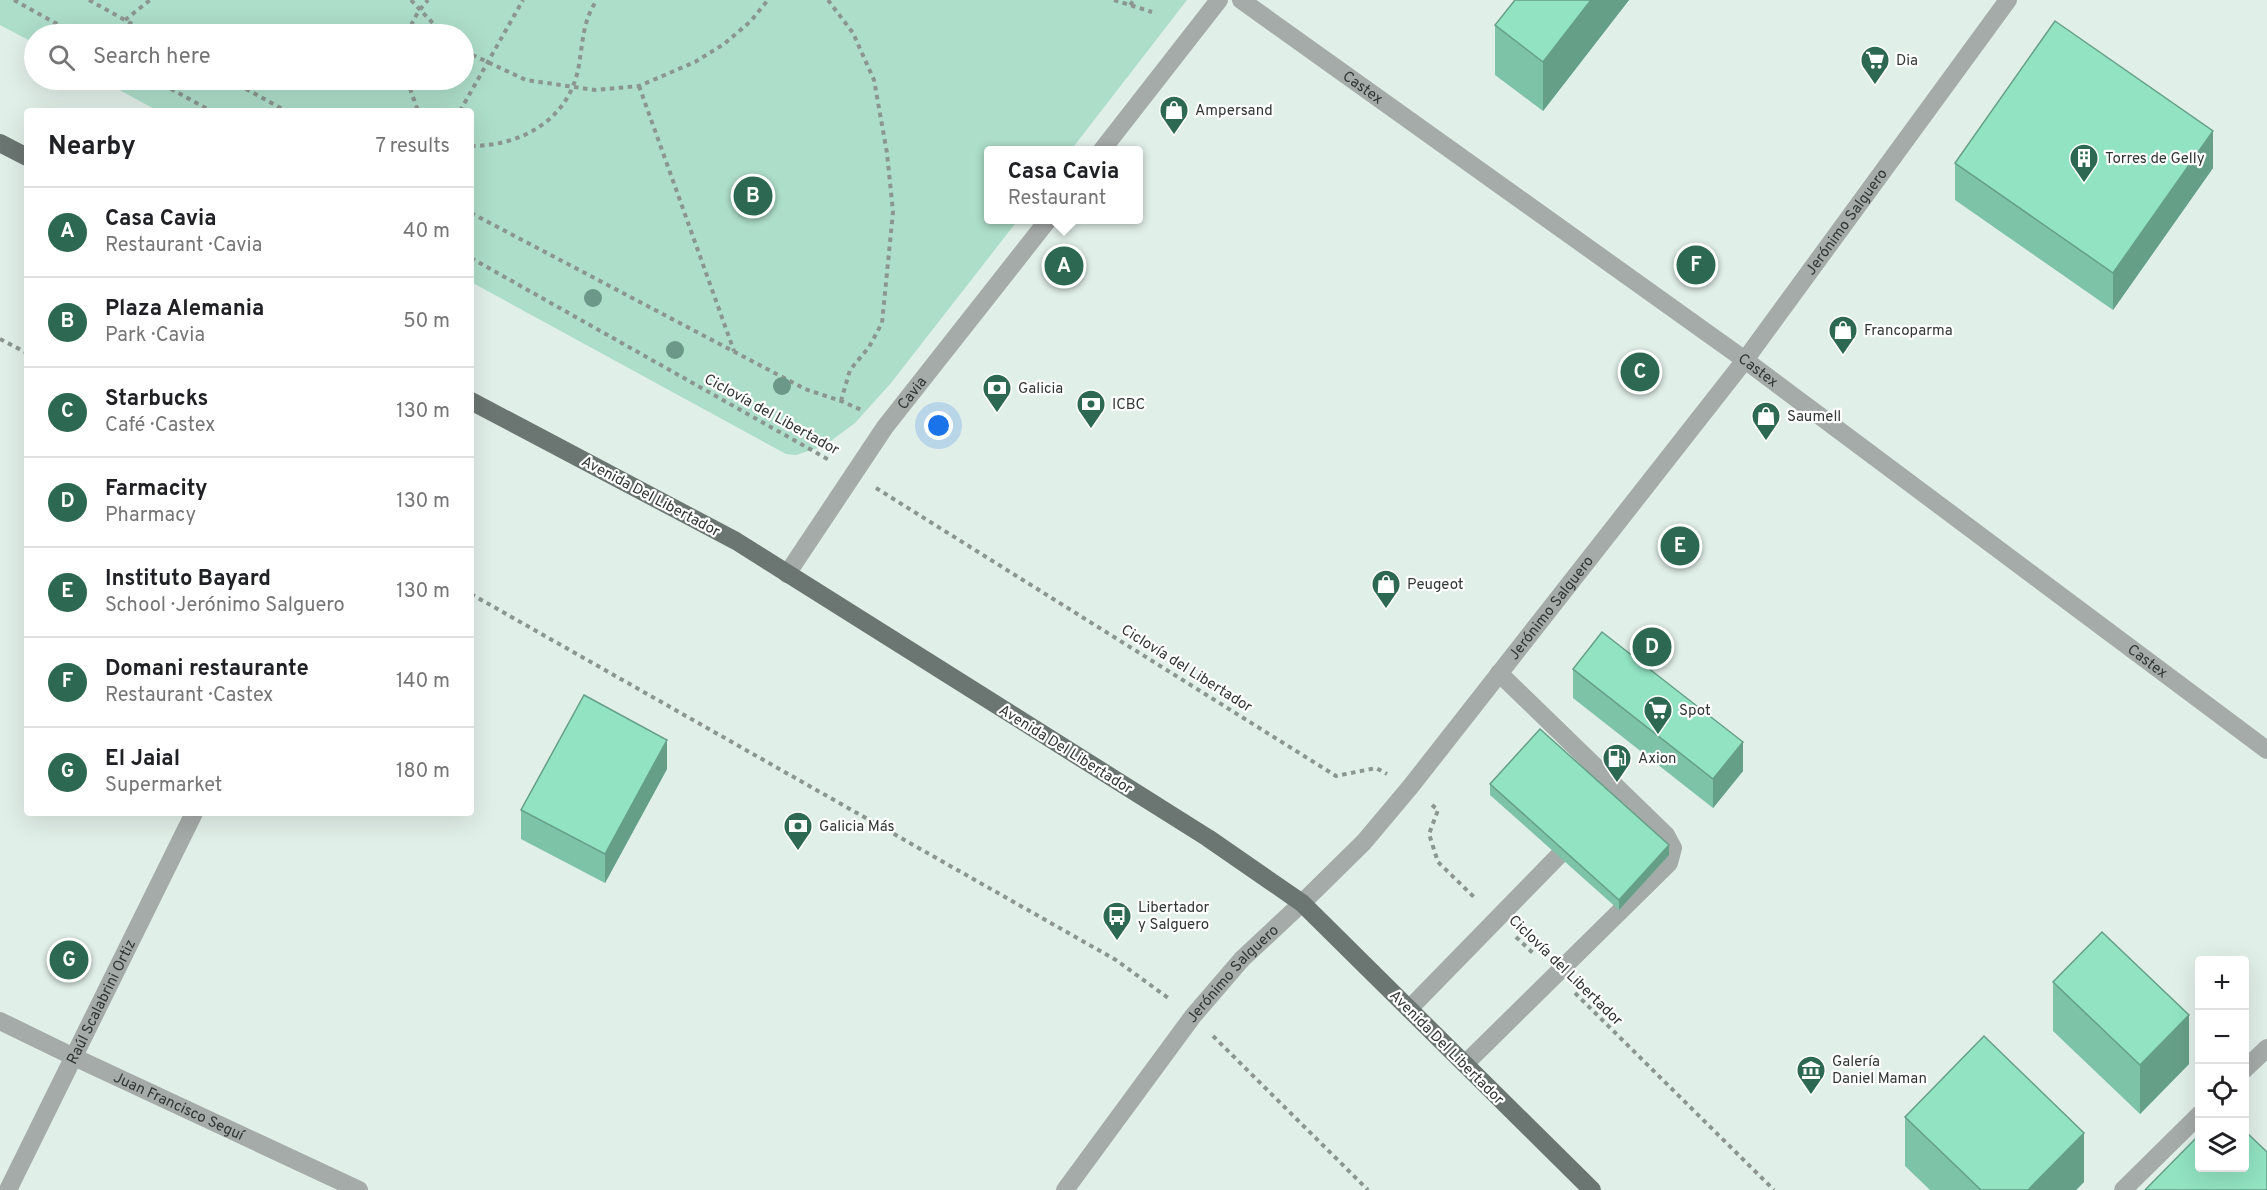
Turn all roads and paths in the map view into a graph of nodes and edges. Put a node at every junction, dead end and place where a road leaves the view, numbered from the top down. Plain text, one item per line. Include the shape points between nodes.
1 (14, 0) edge
2 (89, 0) edge
3 (150, 0) edge
4 (411, 0) edge
5 (428, 0) edge
6 (523, 0) edge
7 (597, 0) edge
8 (768, 0) edge
9 (828, 0) edge
10 (1114, 0) edge
11 (1134, 0) edge
12 (1219, 0) edge
13 (1241, 0) edge
14 (2008, 0) edge
15 (1130, 5) junction
16 (420, 10) junction
17 (1152, 12) dead end
18 (125, 20) junction
19 (57, 24) edge
20 (132, 24) edge
21 (412, 24) edge
22 (433, 24) edge
23 (474, 56) edge
24 (487, 62) junction
25 (474, 86) edge
26 (639, 86) junction
27 (573, 87) junction
28 (173, 90) edge
29 (248, 90) edge
30 (411, 90) edge
31 (472, 90) edge
32 (206, 108) edge
33 (281, 108) edge
34 (417, 108) edge
35 (462, 108) edge
36 (0, 142) edge
37 (474, 146) edge
38 (1105, 146) edge
39 (24, 156) edge
40 (474, 215) edge
41 (1044, 224) edge
42 (474, 260) edge
43 (0, 339) edge
44 (24, 351) edge
45 (735, 352) junction
46 (1745, 360) junction
47 (474, 403) edge
48 (855, 474) junction
49 (788, 574) junction
50 (474, 596) edge
51 (1499, 673) junction
52 (2267, 750) edge
53 (1411, 786) junction
54 (193, 816) edge
55 (1588, 825) edge
56 (1302, 903) junction
57 (1497, 919) junction
58 (1556, 974) junction
59 (1409, 1009) junction
60 (1193, 1016) junction
61 (0, 1021) edge
62 (2267, 1048) edge
63 (74, 1058) junction
64 (1465, 1064) junction
65 (2249, 1065) edge
66 (2195, 1118) edge
67 (8, 1190) edge
68 (359, 1190) edge
69 (1065, 1190) edge
70 (1368, 1190) edge
71 (1592, 1190) edge
72 (1774, 1190) edge
73 (2123, 1190) edge

1 - 19 path
2 - 18 path
3 - 18 path
4 - 16 path
5 - 16 path
6 - 24 path
7 - 27 path via 589,12
8 - 26 path via 724,44 695,62
9 - 45 path via 853,33 874,80 887,153 892,212 882,323 850,370 841,401 805,389
10 - 15 path
11 - 15 path
12 - 38 street
13 - 46 street, Castex
14 - 46 street, Jerónimo Salguero
15 - 17 path
16 - 21 path
16 - 22 path
18 - 20 path
23 - 24 path
24 - 25 path
24 - 27 path via 526,80
26 - 27 path via 595,90
26 - 45 path
27 - 37 path via 562,108 536,130 512,141
28 - 32 path
29 - 33 path
30 - 34 path
31 - 35 path
36 - 39 main road
40 - 45 path
41 - 48 street, Cavia via 885,427
42 - 48 path, Ciclovía del Libertador
43 - 44 path
46 - 51 street, Jerónimo Salguero
46 - 52 street, Castex
47 - 49 main road, Avenida Del Libertador via 736,541
48 - 49 street, Cavia
48 - 53 path, Ciclovía del Libertador via 1336,776 1376,768
49 - 56 main road, Avenida Del Libertador via 1208,838
50 - 60 path via 1116,960
51 - 53 street, Jerónimo Salguero
51 - 58 street via 1617,795 1666,835 1673,848 1669,863
53 - 56 street, Jerónimo Salguero via 1364,842
53 - 57 path, Ciclovía del Libertador via 1438,810 1429,834 1438,862
54 - 63 street, Raúl Scalabrini Ortiz
55 - 57 street
56 - 59 main road, Avenida Del Libertador
56 - 60 street, Jerónimo Salguero via 1242,959
57 - 58 path, Ciclovía del Libertador
57 - 59 street
58 - 64 street
58 - 72 path, Ciclovía del Libertador
59 - 64 main road, Avenida Del Libertador
60 - 69 street, Jerónimo Salguero
60 - 70 path
61 - 63 street, Juan Francisco Seguí
62 - 65 street
63 - 67 street, Raúl Scalabrini Ortiz
63 - 68 street, Juan Francisco Seguí
64 - 71 main road, Avenida Del Libertador
66 - 73 street

